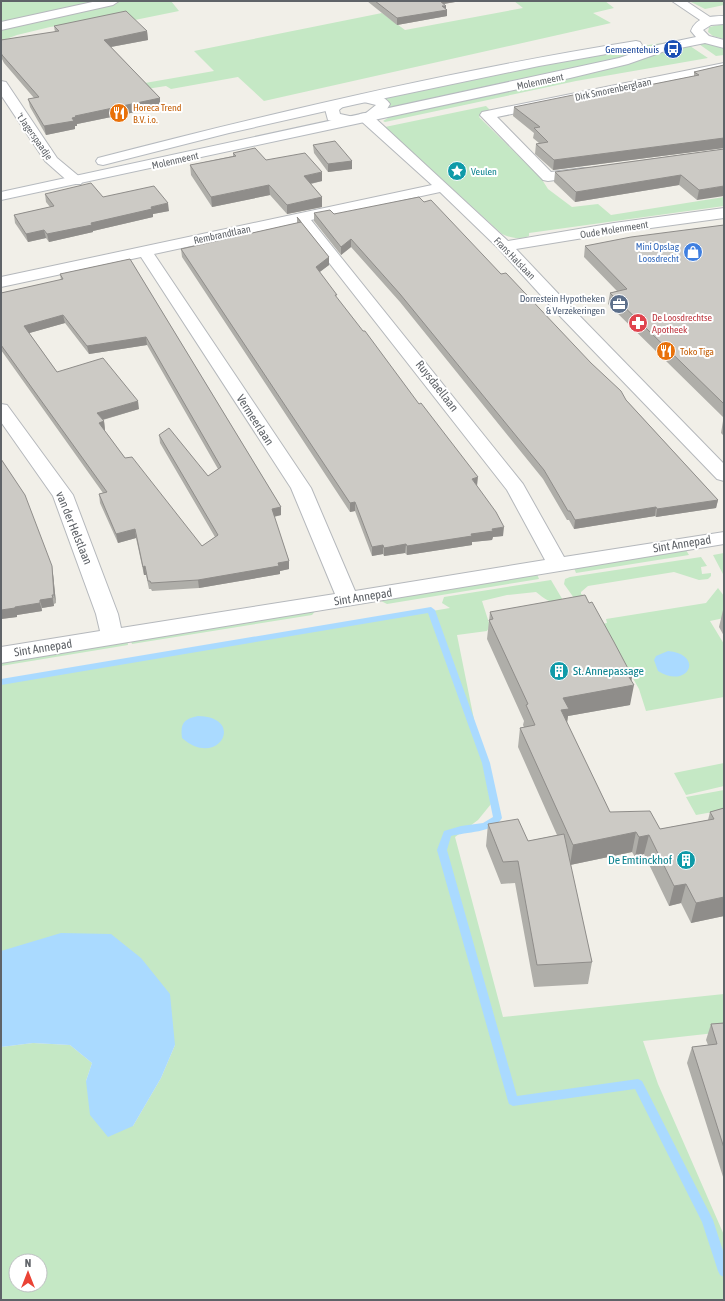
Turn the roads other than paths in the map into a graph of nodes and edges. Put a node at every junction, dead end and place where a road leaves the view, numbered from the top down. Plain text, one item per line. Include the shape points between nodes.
1 (113, 1) edge
2 (678, 1) edge
3 (724, 20) edge
4 (710, 21) junction
5 (1, 26) edge
6 (701, 36) junction
7 (724, 44) edge
8 (724, 67) edge
9 (1, 85) edge
10 (365, 98) junction
11 (339, 104) junction
12 (369, 116) junction
13 (349, 120) junction
14 (601, 170) edge
15 (64, 171) junction
16 (76, 182) junction
17 (444, 187) junction
18 (1, 190) edge
19 (1, 196) edge
20 (724, 213) edge
21 (301, 217) junction
22 (505, 246) junction
23 (144, 250) junction
24 (1, 282) edge
25 (1, 410) edge
26 (724, 475) edge
27 (724, 538) edge
28 (558, 565) junction
29 (348, 600) junction
30 (112, 637) junction
31 (1, 655) edge

1 - 5 street
2 - 4 street
3 - 4 street
4 - 6 street via 697,28
6 - 7 street
6 - 10 street, Molenmeent via 572,55
6 - 12 street, Molenmeent via 623,61 570,74
8 - 14 street, Dirk Smorenberglaan via 487,115 548,177
9 - 15 street, 't Jagerspaadje via 52,161
10 - 11 street, Molenmeent
10 - 12 street via 383,104 379,111
11 - 13 street via 332,109 333,116
11 - 15 street, Molenmeent
12 - 13 street, Molenmeent
12 - 17 street, Frans Halslaan
13 - 16 street, Molenmeent
15 - 16 street, 't Jagerspaadje
15 - 18 street, Molenmeent
16 - 19 street, Molenmeent
17 - 21 street, Rembrandtlaan
17 - 22 street, Frans Halslaan
20 - 22 street, Oude Molenmeent
21 - 23 street, Rembrandtlaan
21 - 28 street, Ruysdaellaan via 516,488
22 - 26 street, Frans Halslaan
23 - 24 street, Rembrandtlaan
23 - 29 street, Vermeerlaan via 300,488
25 - 30 street, van der Helstlaan via 63,495 107,614
27 - 28 street, Sint Annepad
28 - 29 street, Sint Annepad
29 - 30 street, Sint Annepad
30 - 31 street, Sint Annepad

